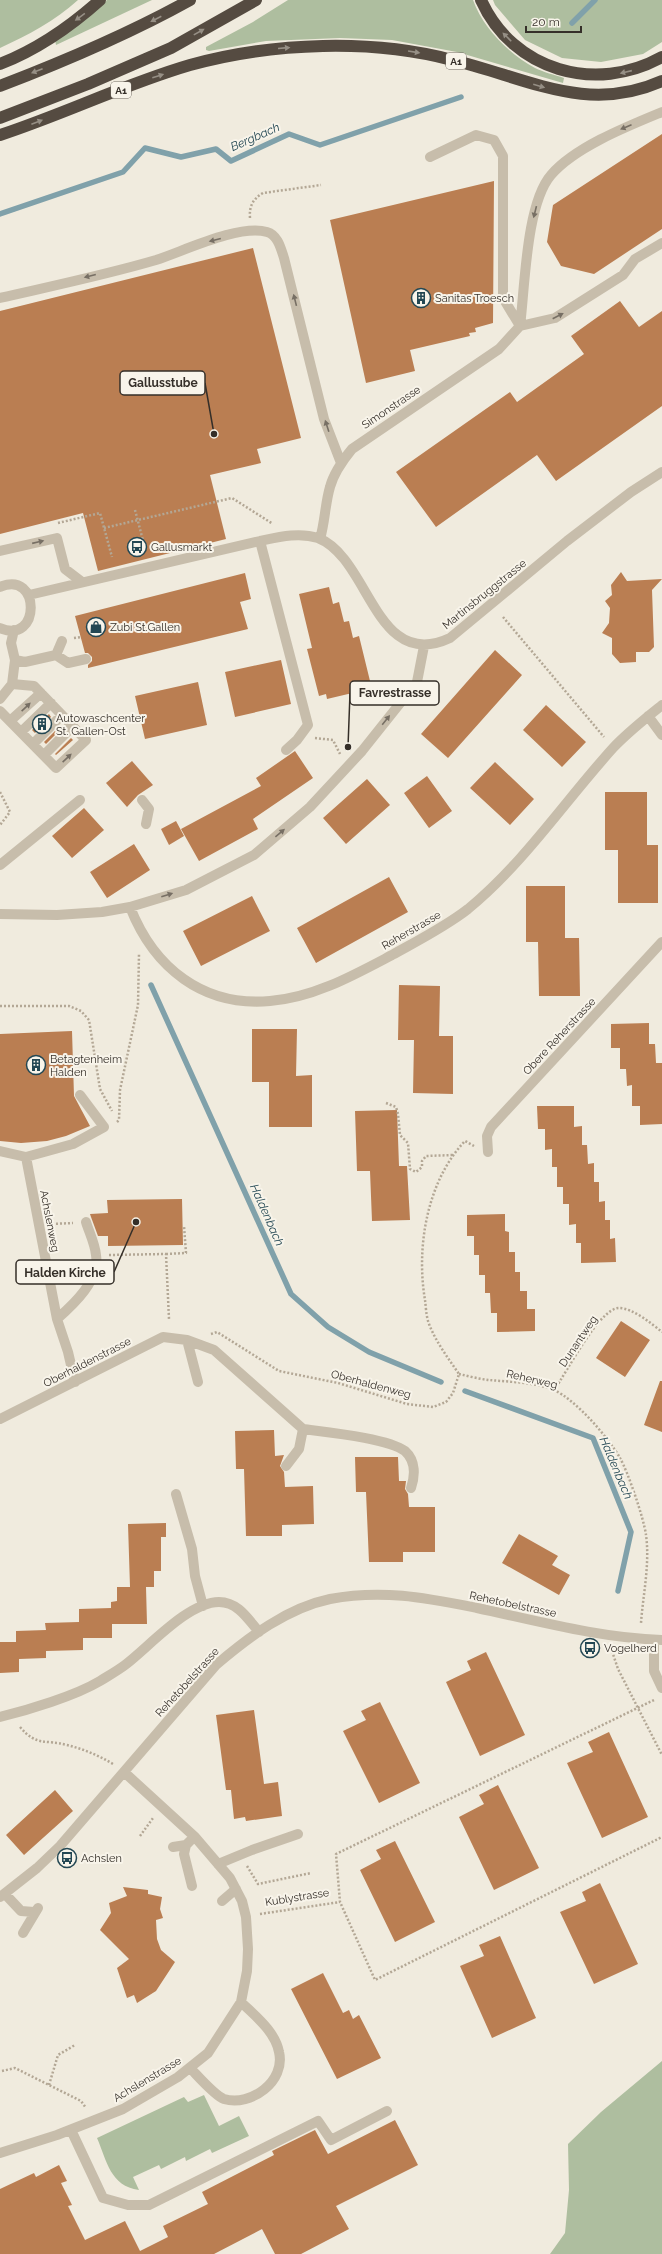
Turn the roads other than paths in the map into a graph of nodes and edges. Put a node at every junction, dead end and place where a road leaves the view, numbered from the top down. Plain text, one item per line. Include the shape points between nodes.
1 (100, 0) edge
2 (190, 0) edge
3 (256, 0) edge
4 (481, 0) edge
5 (662, 57) edge
6 (0, 64) edge
7 (662, 81) edge
8 (0, 86) edge
9 (662, 112) edge
10 (0, 118) edge
11 (0, 135) edge
12 (430, 158) dead end
13 (662, 243) edge
14 (0, 298) edge
15 (520, 326) junction
16 (341, 463) junction
17 (662, 472) edge
18 (320, 539) junction
19 (260, 541) junction
20 (0, 551) edge
21 (82, 582) junction
22 (0, 587) edge
23 (28, 595) junction
24 (0, 628) edge
25 (14, 630) junction
26 (62, 642) dead end
27 (424, 646) junction
28 (56, 655) junction
29 (86, 659) dead end
30 (15, 660) junction
31 (12, 684) junction
32 (41, 692) junction
33 (0, 699) edge
34 (51, 703) junction
35 (662, 704) edge
36 (0, 710) edge
37 (62, 715) junction
38 (648, 716) junction
39 (10, 721) junction
40 (73, 726) junction
41 (21, 732) junction
42 (662, 735) edge
43 (33, 744) junction
44 (286, 750) dead end
45 (44, 755) junction
46 (80, 800) dead end
47 (142, 800) dead end
48 (146, 824) dead end
49 (0, 865) edge
50 (130, 907) junction
51 (0, 914) edge
52 (662, 942) edge
53 (80, 1096) dead end
54 (0, 1151) edge
55 (488, 1152) road end
56 (26, 1157) junction
57 (86, 1222) dead end
58 (56, 1319) junction
59 (187, 1340) junction
60 (75, 1382) junction
61 (198, 1382) dead end
62 (0, 1419) edge
63 (303, 1429) junction
64 (286, 1466) dead end
65 (411, 1488) dead end
66 (176, 1494) dead end
67 (203, 1606) junction
68 (259, 1632) junction
69 (658, 1640) edge
70 (662, 1688) edge
71 (0, 1718) edge
72 (124, 1772) junction
73 (298, 1834) dead end
74 (195, 1837) junction
75 (186, 1845) junction
76 (173, 1847) dead end
77 (218, 1864) junction
78 (192, 1886) dead end
79 (236, 1889) junction
80 (2, 1895) edge
81 (222, 1901) dead end
82 (23, 1933) dead end
83 (241, 2002) junction
84 (190, 2068) junction
85 (387, 2111) dead end
86 (71, 2130) junction
87 (0, 2153) edge

1 -> 6 highway via 58,32 18,57
2 -> 8 highway via 76,56
10 -> 3 highway, A1 via 171,48
5 -> 4 highway via 636,69 604,75 579,74 555,68 534,59 513,43 495,24
11 -> 7 highway, A1 via 190,66 245,53 300,47 367,46 413,52 454,60 579,95 604,96 627,93
9 -> 15 street via 610,133 550,175 543,188 533,223
12 - 15 street via 476,135 494,140 503,156 503,298
15 -> 13 street via 556,318 623,274 635,260
16 -> 14 street via 324,418 284,258 278,241 268,232 243,232 205,242 156,260
15 - 16 street, Simonstrasse via 499,349 375,432 352,449
16 - 18 street, Simonstrasse via 330,486
17 - 27 street, Martinsbruggstrasse via 631,492 567,541 450,638
18 - 19 street via 298,535
18 - 27 street via 332,547 350,568 379,615 404,639
19 - 21 street
19 - 44 street via 308,725
20 -> 21 street via 56,538 65,569
21 - 23 street
22 - 23 street via 16,585
23 - 25 street via 32,603 30,618
24 - 25 street
25 - 30 street via 11,643
26 - 28 street
50 -> 27 street via 186,890 254,855 310,807 353,760 417,682
28 - 29 street via 68,663
28 - 30 street via 25,662
30 - 31 street
31 - 32 street via 34,686
31 - 33 street
32 - 34 street
39 -> 32 street
34 - 37 street
34 - 41 street
35 - 38 street, Reherstrasse
36 - 39 street
37 - 40 street
37 - 43 street
38 - 42 street
38 - 50 street, Reherstrasse via 614,747 522,856 468,908 401,950 328,986 271,1001 232,999 201,990 178,976 154,951
39 - 41 street
40 - 45 street
45 -> 40 street via 56,768 86,740
41 - 43 street
43 - 45 street
46 - 49 street
47 - 48 street via 149,809
50 - 51 street via 57,915
52 - 55 street, Obere Reherstrasse via 491,1127 486,1136
53 - 56 street via 104,1127 73,1144
54 - 56 street
56 - 58 street, Achslenweg
57 - 58 street via 96,1256 88,1286
58 - 60 street, Achslenweg
59 - 60 street, Oberhaldenstrasse via 164,1337
59 - 61 street
59 - 63 street, Oberhaldenstrasse via 214,1350
60 - 62 street, Oberhaldenstrasse
63 - 64 street via 299,1449
63 - 65 street via 380,1441 405,1451 414,1465 415,1476
66 - 67 street via 191,1543 195,1576
67 - 68 street via 220,1602 238,1607
67 - 71 street via 175,1623 124,1666 98,1683
68 - 69 street, Rehetobelstrasse via 287,1615 329,1600 368,1594 412,1595 599,1633
68 - 72 street, Rehetobelstrasse via 216,1665
69 - 70 street via 654,1671
72 - 74 street, Achslenstrasse
72 - 80 street, Rehetobelstrasse via 60,1846 38,1868
73 - 77 street
74 - 75 street
74 - 77 street, Achslenstrasse
75 - 76 street
75 - 78 street via 184,1854
77 - 79 street, Achslenstrasse
79 - 81 street
79 - 83 street, Achslenstrasse via 246,1917 248,1949
80 - 82 street via 22,1911 36,1909
83 - 84 street, Achslenstrasse via 208,2053
83 - 84 street via 268,2030 280,2053 275,2076 268,2088 253,2097 239,2101 222,2098
84 - 86 street, Achslenstrasse via 123,2109
85 - 86 street via 332,2140 318,2121 149,2205 128,2205 103,2198
86 - 87 street, Achslenstrasse

